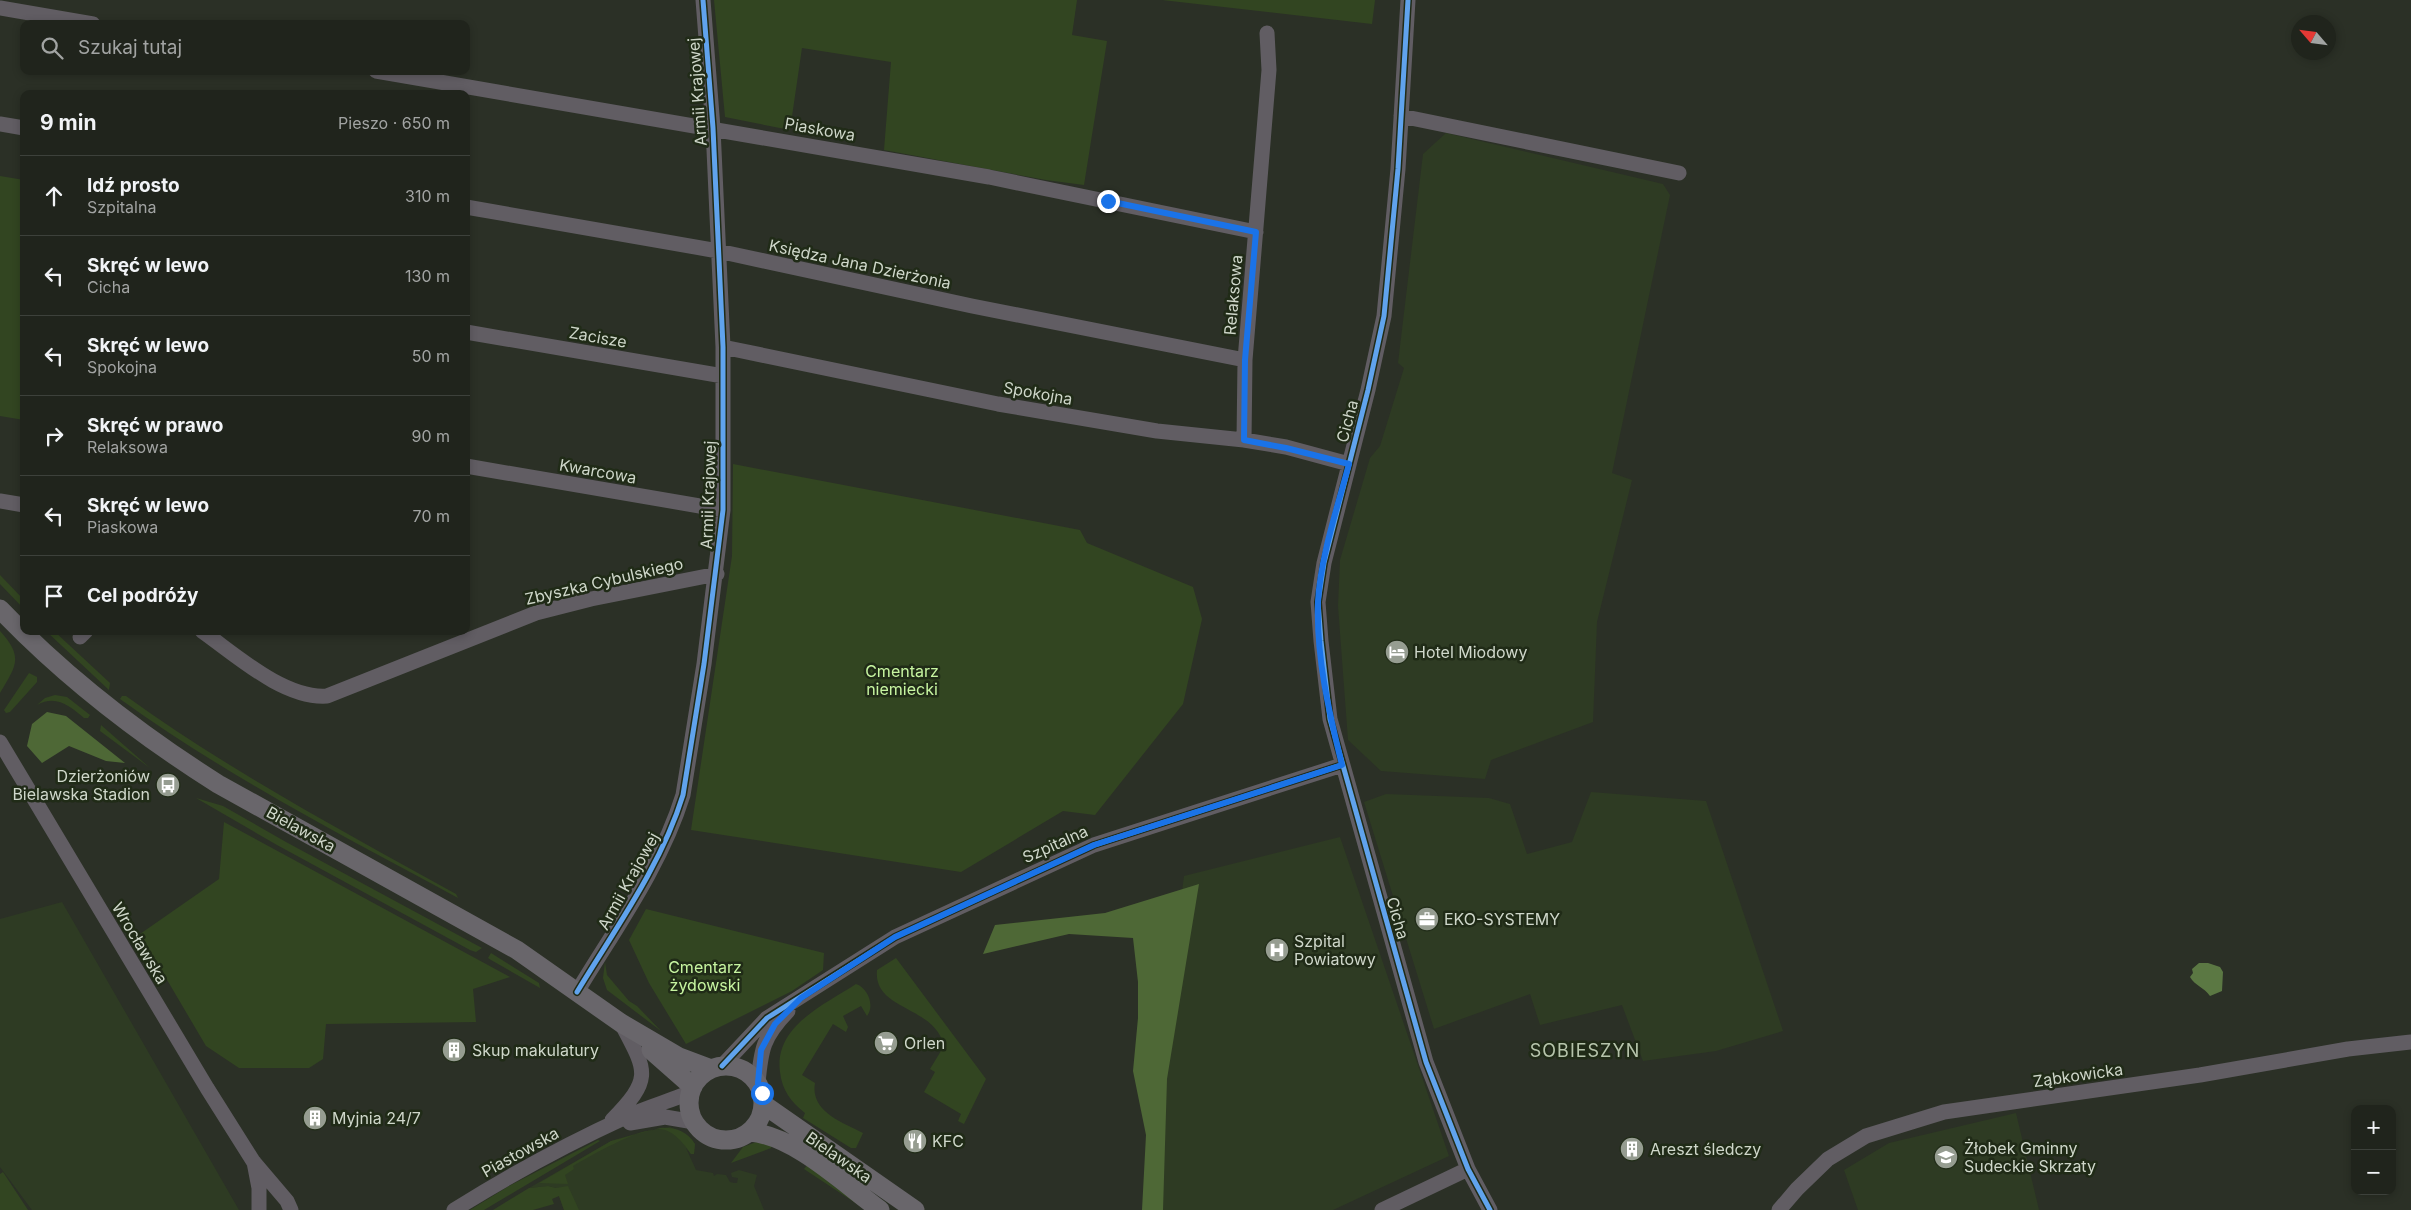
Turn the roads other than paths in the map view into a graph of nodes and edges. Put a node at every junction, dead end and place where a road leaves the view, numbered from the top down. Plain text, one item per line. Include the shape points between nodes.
1 (703, 0) edge
2 (1408, 0) edge
3 (0, 8) edge
4 (70, 20) edge
5 (1267, 33) dead end
6 (400, 75) edge
7 (1401, 116) junction
8 (0, 124) edge
9 (20, 127) edge
10 (713, 128) junction
11 (1680, 173) dead end
12 (470, 208) edge
13 (1256, 232) junction
14 (718, 251) junction
15 (470, 333) edge
16 (723, 346) junction
17 (1245, 360) junction
18 (723, 376) junction
19 (1244, 440) junction
20 (1349, 464) junction
21 (470, 467) edge
22 (0, 502) edge
23 (20, 504) edge
24 (723, 510) junction
25 (717, 574) junction
26 (0, 609) edge
27 (20, 629) edge
28 (26, 635) edge
29 (208, 635) edge
30 (0, 742) edge
31 (1342, 765) junction
32 (577, 992) junction
33 (801, 998) junction
34 (621, 1023) junction
35 (2411, 1042) edge
36 (716, 1067) junction
37 (758, 1083) junction
38 (692, 1089) junction
39 (764, 1104) junction
40 (694, 1122) junction
41 (604, 1128) junction
42 (750, 1132) junction
43 (253, 1161) junction
44 (1468, 1169) junction
45 (259, 1210) edge
46 (290, 1210) edge
47 (454, 1210) edge
48 (880, 1210) edge
49 (915, 1210) edge
50 (1382, 1210) edge
51 (1490, 1210) edge
52 (1779, 1210) edge

1 - 10 street, Armii Krajowej
2 - 7 street, Cicha
3 - 4 street
5 - 13 street, Relaksowa via 1269,70
6 - 10 street, Piaskowa
7 - 11 street
7 - 20 street, Cicha via 1384,316
8 - 9 street
10 - 13 street, Piaskowa via 990,177
10 - 14 street, Armii Krajowej
12 - 14 street, Księdza Jana Dzierżonia
13 - 17 street, Relaksowa
14 - 16 street, Armii Krajowej
14 - 17 street, Księdza Jana Dzierżonia
15 - 18 street, Zacisze
16 - 18 street, Armii Krajowej
16 - 19 street, Spokojna via 998,404 1157,431
17 - 19 street, Relaksowa
18 - 24 street, Armii Krajowej
19 - 20 street, Spokojna
20 - 31 street, Cicha via 1326,554 1318,602 1326,701
21 - 24 street, Kwarcowa
22 - 23 street
24 - 25 street, Armii Krajowej
25 - 29 street, Zbyszka Cybulskiego via 536,613 327,696 313,697 280,685
25 - 32 street, Armii Krajowej via 683,794 674,823 627,911
26 - 27 main road, Bielawska
28 - 32 main road, Bielawska via 107,706 183,762 517,950
30 - 43 street, Wrocławska
31 - 33 street, Szpitalna via 1094,845 895,937
31 - 44 street, Cicha via 1426,1062
32 - 34 main road, Bielawska
33 - 36 street, Szpitalna via 767,1018
33 - 37 street, Szpitalna via 775,1024 761,1050
34 - 36 main road, Bielawska via 679,1057
34 - 38 main road, Bielawska
34 - 41 street via 640,1059 641,1080 634,1098
35 - 52 street, Ząbkowicka via 1944,1112 1866,1136 1828,1159
36 - 37 main road via 742,1069
36 - 38 main road via 702,1074
37 - 39 main road
38 - 40 main road via 690,1113
38 - 41 street, Piastowska
39 - 42 main road via 757,1124
39 - 49 main road, Bielawska
40 - 41 street, Piastowska via 665,1117
40 - 42 main road via 701,1131 720,1140 736,1139
41 - 47 street, Piastowska via 538,1160
42 - 48 main road, Bielawska via 766,1133 786,1141
43 - 45 street, Wrocławska via 259,1188
43 - 46 street, Wrocławska via 287,1201
44 - 50 street
44 - 51 street, Cicha

